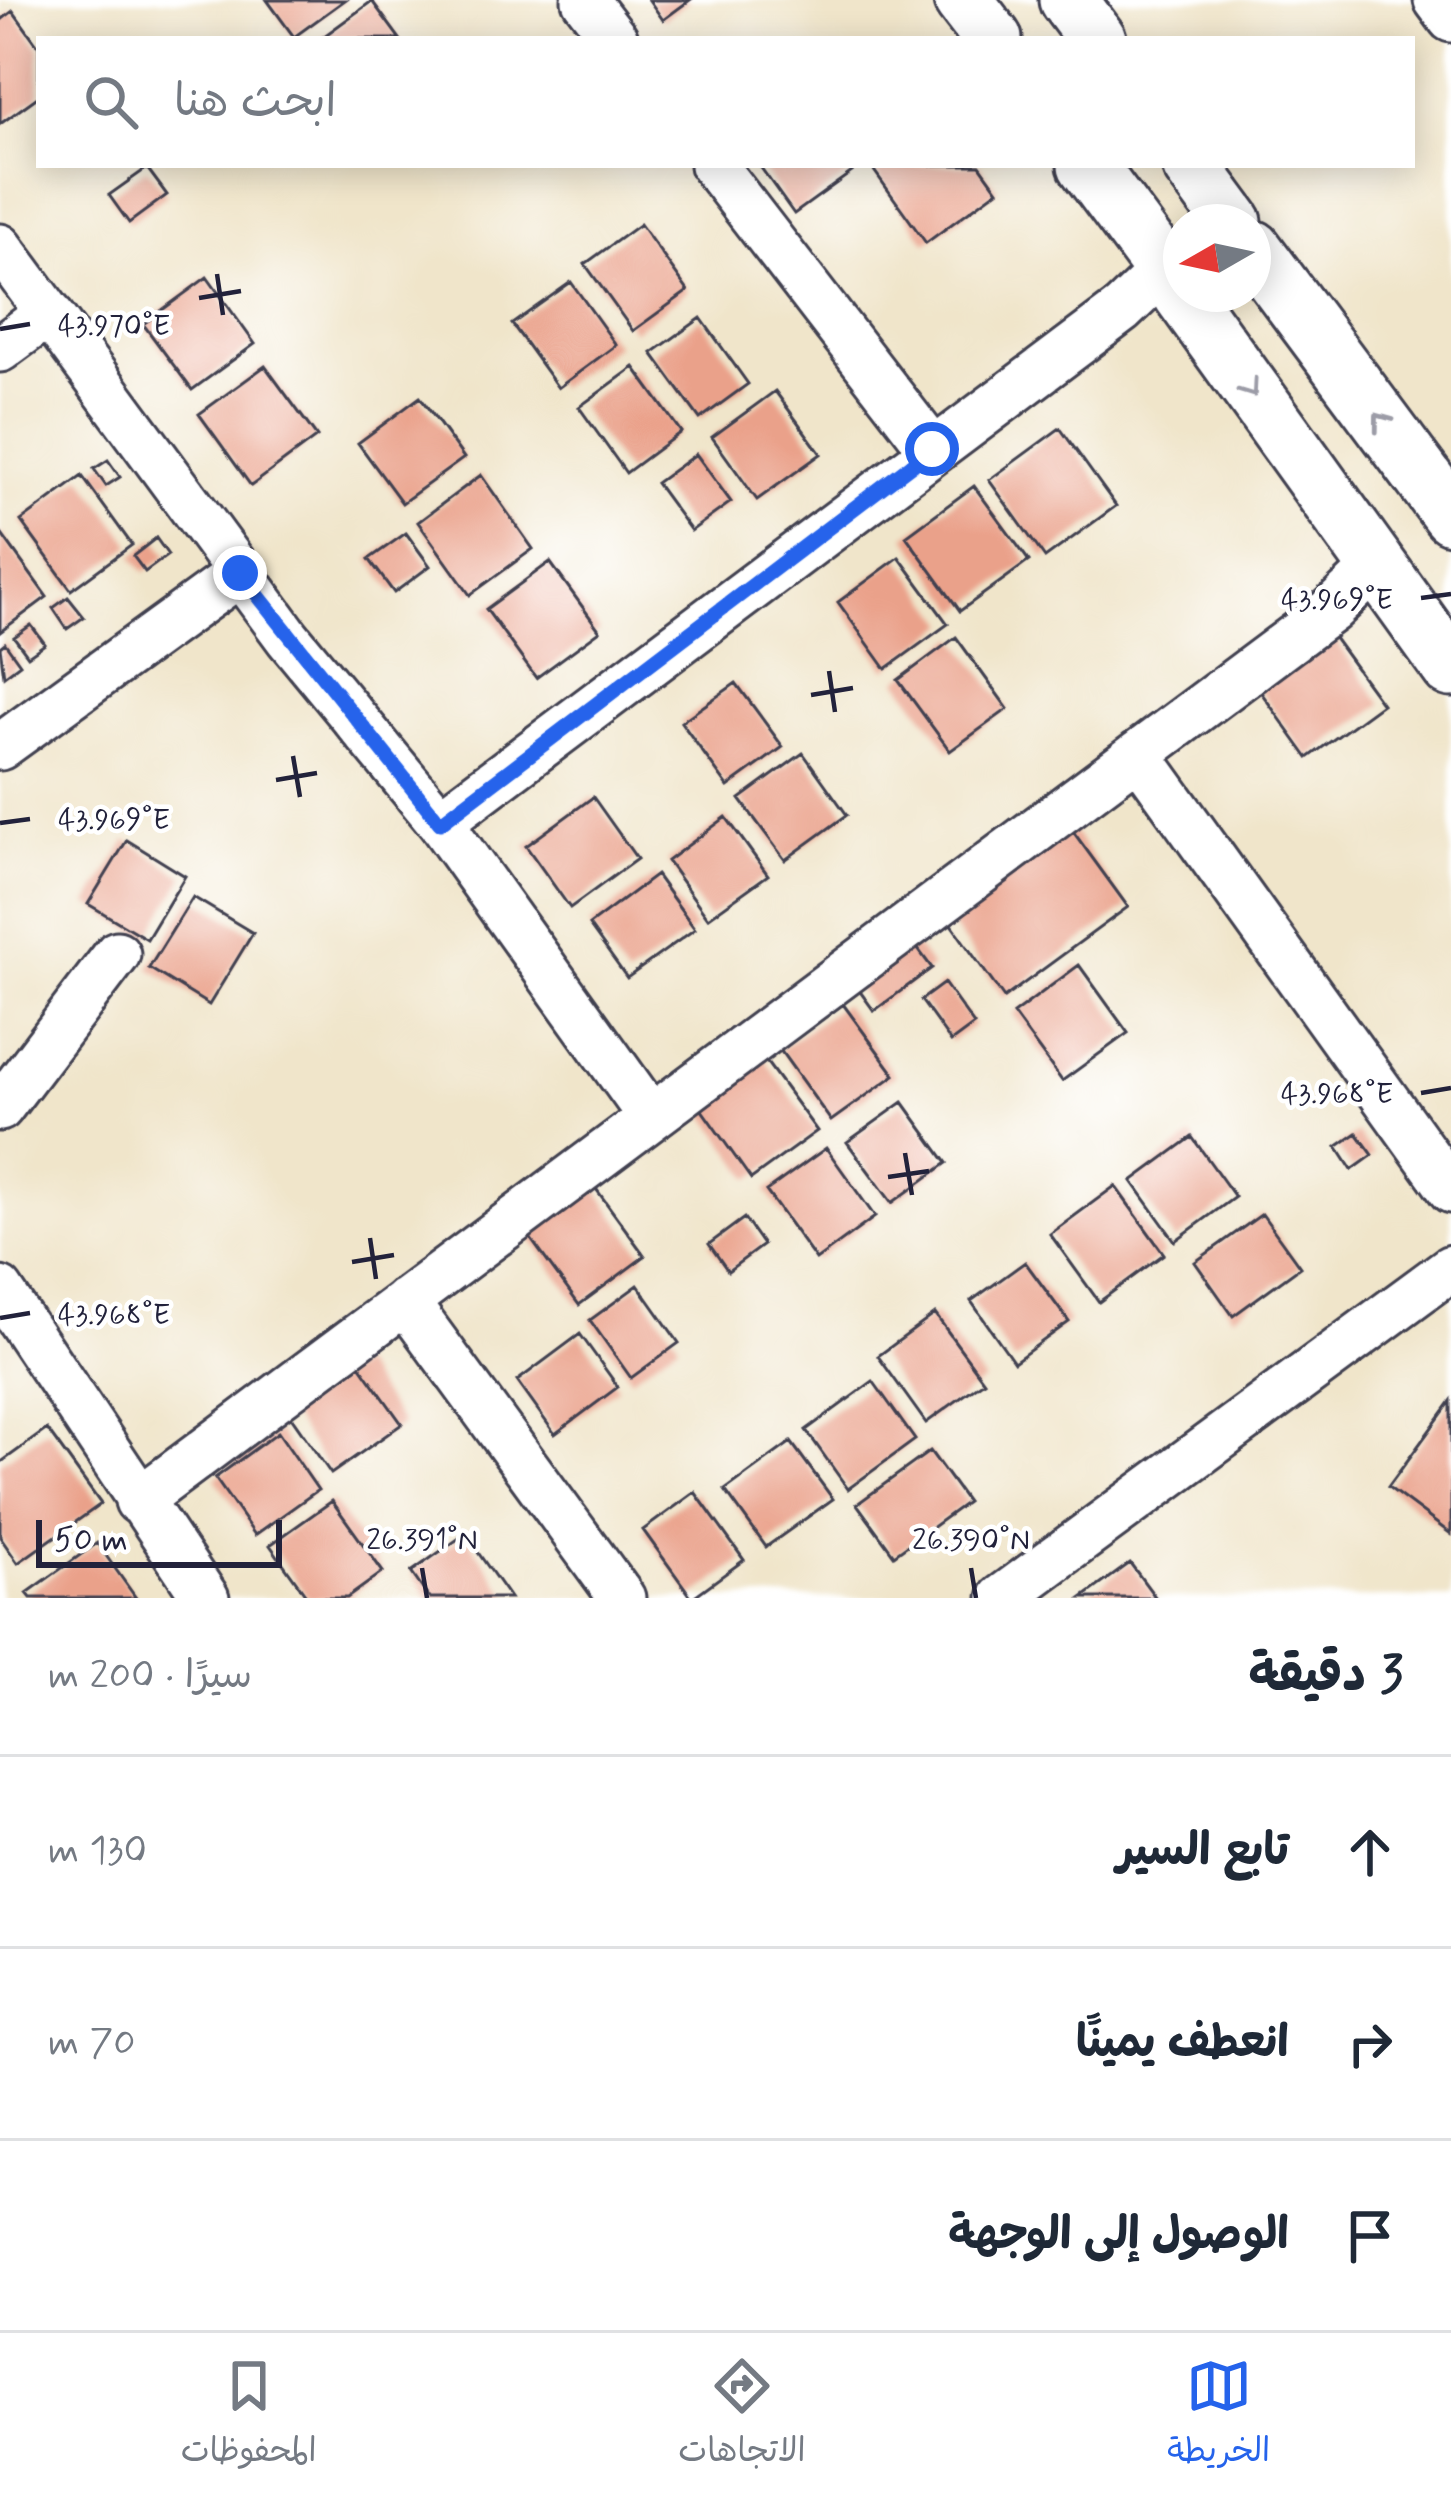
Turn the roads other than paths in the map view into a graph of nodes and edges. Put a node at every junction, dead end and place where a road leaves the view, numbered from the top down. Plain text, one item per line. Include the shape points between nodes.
1 (585, 0) edge
2 (963, 0) edge
3 (1068, 0) edge
4 (1437, 0) edge
5 (1451, 19) edge
6 (613, 36) edge
7 (991, 36) edge
8 (1095, 36) edge
9 (714, 168) edge
10 (1089, 168) edge
11 (1193, 168) edge
12 (1220, 204) edge
13 (0, 247) edge
14 (1163, 267) edge
15 (1271, 273) edge
16 (1163, 291) edge
17 (1195, 312) edge
18 (49, 314) junction
19 (0, 349) edge
20 (932, 449) junction
21 (1451, 514) edge
22 (1376, 567) junction
23 (240, 573) junction
24 (1451, 668) edge
25 (0, 747) edge
26 (1138, 754) junction
27 (440, 823) junction
28 (117, 954) dead end
29 (0, 1108) edge
30 (651, 1117) junction
31 (1451, 1190) edge
32 (1451, 1268) edge
33 (0, 1290) edge
34 (405, 1300) junction
35 (138, 1501) junction
36 (206, 1598) edge
37 (622, 1598) edge
38 (1002, 1598) edge

1 - 6 street
2 - 7 main road
3 - 8 main road
4 - 5 street
9 - 20 street
10 - 14 main road
11 - 12 main road
13 - 18 street
21 -> 15 main road
16 - 20 street via 1122,310
17 -> 22 main road
18 - 19 street
18 - 23 street
20 - 27 street
22 - 24 main road
22 - 26 street
23 - 25 street
23 - 27 street
26 - 30 street
26 - 31 street
27 - 30 street
28 - 29 street
30 - 34 street
32 - 38 street
33 - 35 street
34 - 35 street
34 - 37 street
35 - 36 street

